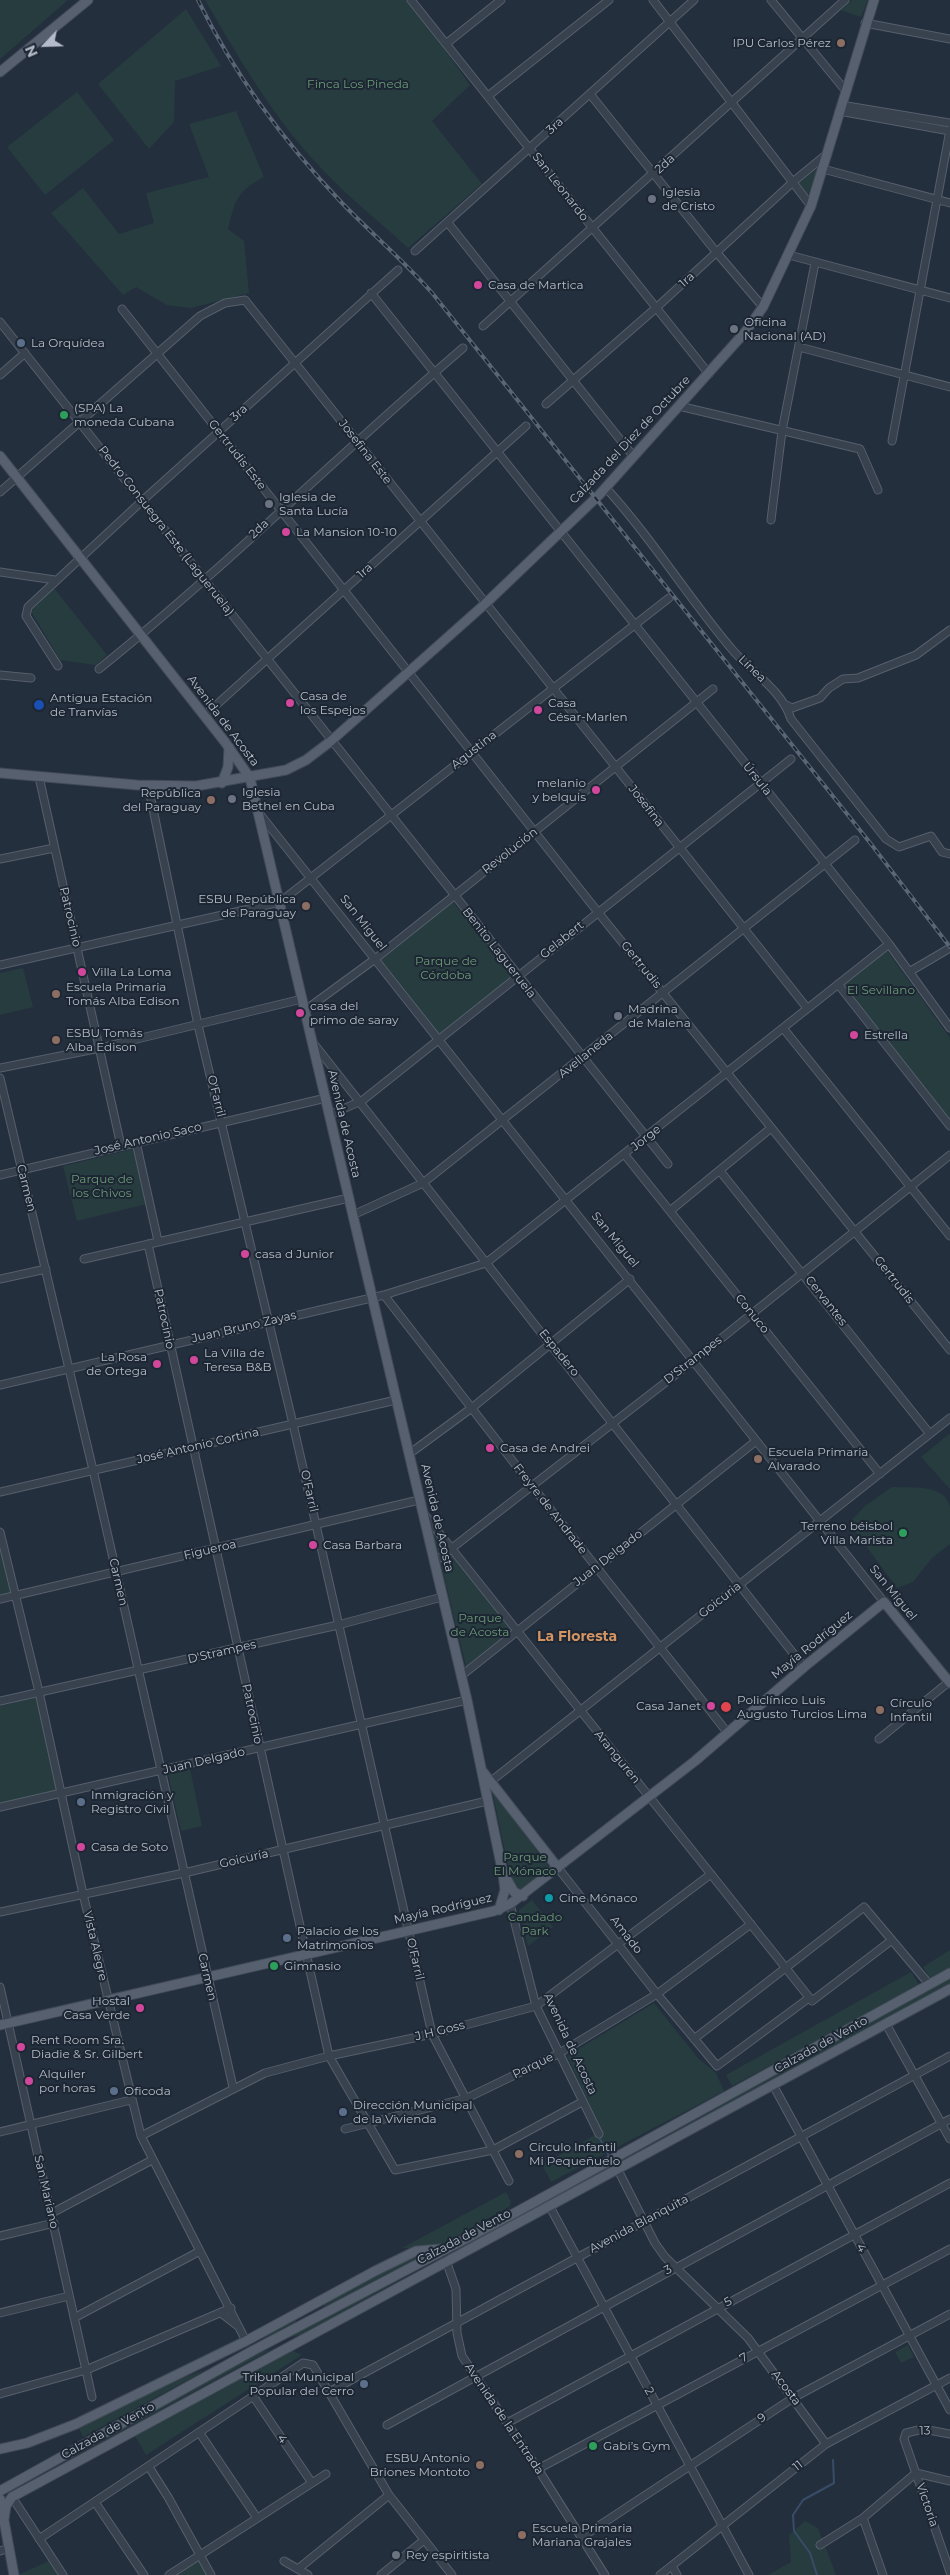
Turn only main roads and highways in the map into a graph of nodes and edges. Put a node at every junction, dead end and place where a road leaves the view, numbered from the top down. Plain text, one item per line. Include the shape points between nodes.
1 (88, 0) edge
2 (874, 0) edge
3 (0, 72) edge
4 (0, 456) edge
5 (229, 747) junction
6 (0, 773) edge
7 (250, 778) junction
8 (222, 783) junction
9 (884, 1602) joint
10 (950, 1682) edge
11 (481, 1770) junction
12 (558, 1868) junction
13 (503, 1874) junction
14 (523, 1896) junction
15 (499, 1910) junction
16 (950, 1973) edge
17 (950, 1989) edge
18 (4, 2024) edge
19 (442, 2249) junction
20 (294, 2343) junction
21 (254, 2350) junction
22 (174, 2374) junction
23 (0, 2449) edge
24 (0, 2492) edge
25 (12, 2497) junction
26 (0, 2498) edge
27 (4, 2519) junction
28 (4, 2549) edge
29 (14, 2575) edge

1 - 3 main road
2 - 7 main road, Calzada del Diez de Octubre via 811,206 763,307 709,374 606,488 485,604 306,760 286,770
4 - 5 main road, Avenida de Acosta
5 - 7 main road, Avenida de Acosta
5 - 8 main road via 228,766
6 - 8 main road via 148,785
7 - 8 main road, Calzada del Diez de Octubre
7 - 11 main road, Avenida de Acosta
9 - 10 main road, San Miguel
9 - 12 main road, Mayía Rodríguez via 695,1761
11 - 12 main road, Amado
11 - 13 main road, Avenida de Acosta
12 - 14 main road, Mayía Rodríguez
13 - 14 main road, Avenida de Acosta via 514,1892
13 - 15 main road, Avenida de Acosta via 506,1890
14 - 15 main road, Mayía Rodríguez
15 - 18 main road, Mayía Rodríguez
16 - 19 main road, Calzada de Vento via 511,2215
17 - 20 main road, Calzada de Vento
19 - 21 main road, Calzada de Vento
19 - 22 main road, Calzada de Vento via 416,2252 375,2271 246,2340
20 - 21 main road
20 - 25 main road, Calzada de Vento
21 - 22 main road
21 - 24 main road, Calzada de Vento
22 - 23 main road, Calzada de Vento via 49,2435
24 - 25 main road
25 - 27 main road via 6,2506
26 - 27 main road
27 - 28 main road
28 - 29 main road

